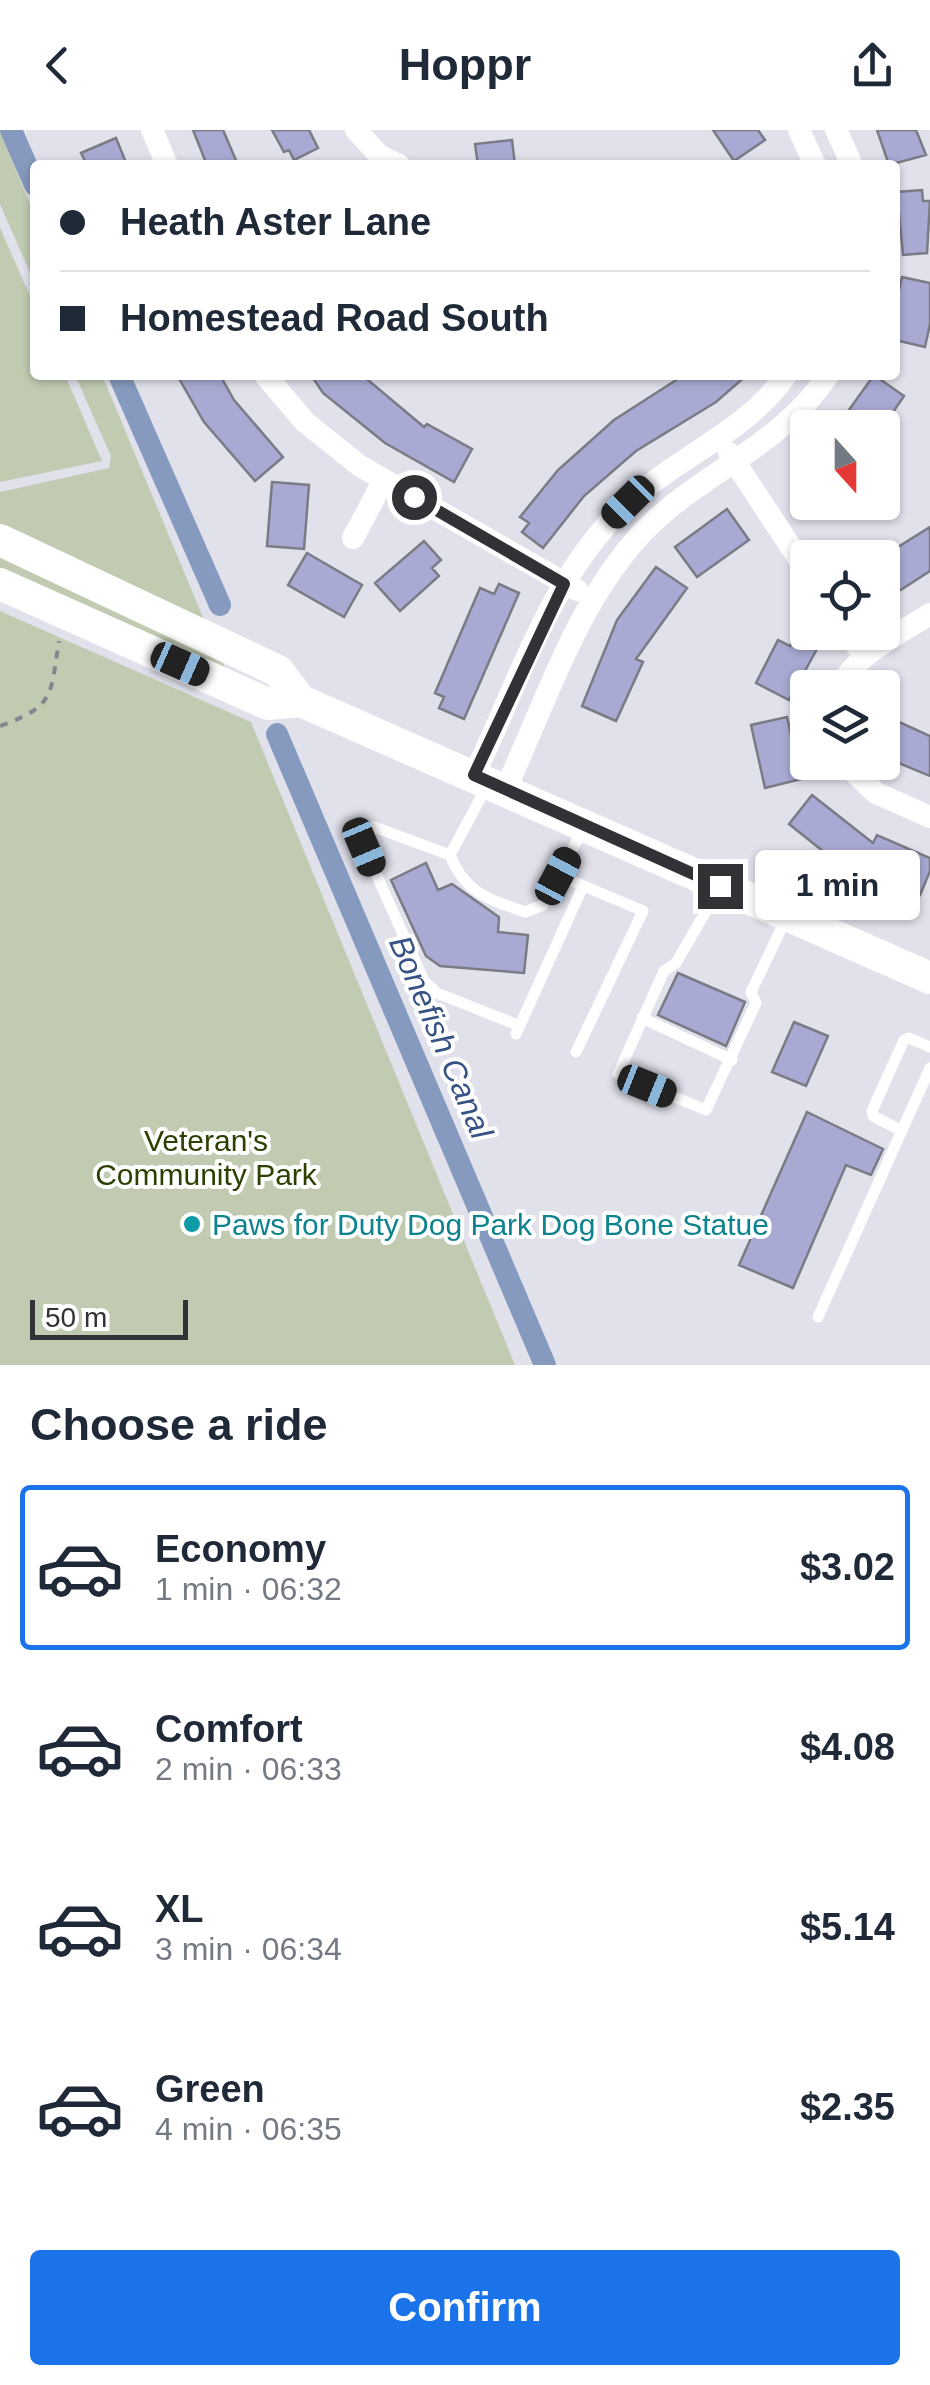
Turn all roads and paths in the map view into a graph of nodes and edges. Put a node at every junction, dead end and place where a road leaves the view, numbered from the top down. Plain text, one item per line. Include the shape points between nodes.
1 (152, 130) edge
2 (356, 130) edge
3 (798, 130) edge
4 (836, 130) edge
5 (165, 160) edge
6 (388, 160) edge
7 (813, 160) edge
8 (850, 160) edge
9 (269, 380) edge
10 (782, 380) edge
11 (824, 380) edge
12 (720, 436) junction
13 (736, 464) junction
14 (384, 480) junction
15 (354, 538) dead end
16 (0, 540) edge
17 (790, 546) edge
18 (0, 584) edge
19 (564, 584) junction
20 (594, 598) junction
21 (930, 614) edge
22 (60, 632) dead end
23 (859, 650) edge
24 (864, 657) junction
25 (850, 670) edge
26 (301, 701) junction
27 (0, 726) edge
28 (862, 780) edge
29 (489, 782) junction
30 (930, 817) edge
31 (584, 826) junction
32 (450, 855) junction
33 (558, 876) junction
34 (583, 886) junction
35 (720, 886) junction
36 (788, 916) junction
37 (930, 978) edge
38 (642, 1018) junction
39 (930, 1047) edge
40 (576, 1052) dead end
41 (732, 1060) junction
42 (930, 1068) edge
43 (902, 1131) junction
44 (818, 1318) dead end

1 - 5 street
2 - 6 street
3 - 7 street
4 - 8 street
9 - 14 street via 305,422
10 - 12 street
11 - 13 street via 797,414
12 - 13 street
12 - 19 street via 628,502
13 - 17 street
13 - 20 street via 642,533
14 - 15 street
14 - 19 street
16 - 26 main road via 278,671
18 - 26 main road via 268,704
19 - 20 street
19 - 29 street
20 - 29 street
21 - 24 street
22 - 27 path via 50,696 36,711
23 - 24 street
24 - 25 street
26 - 29 main road
28 - 30 street
29 - 31 main road
29 - 32 lane
31 - 33 lane
31 - 35 main road
32 - 33 lane via 460,881 525,912 544,904
32 - 34 lane via 374,827 364,847 424,981 518,1030
33 - 34 lane
34 - 40 lane via 643,912
35 - 36 main road
35 - 38 lane
36 - 37 main road
36 - 41 lane via 750,992 756,1003
38 - 41 lane
38 - 41 lane via 618,1074 706,1110
39 - 43 lane via 904,1040 872,1111
42 - 43 lane
43 - 44 lane

